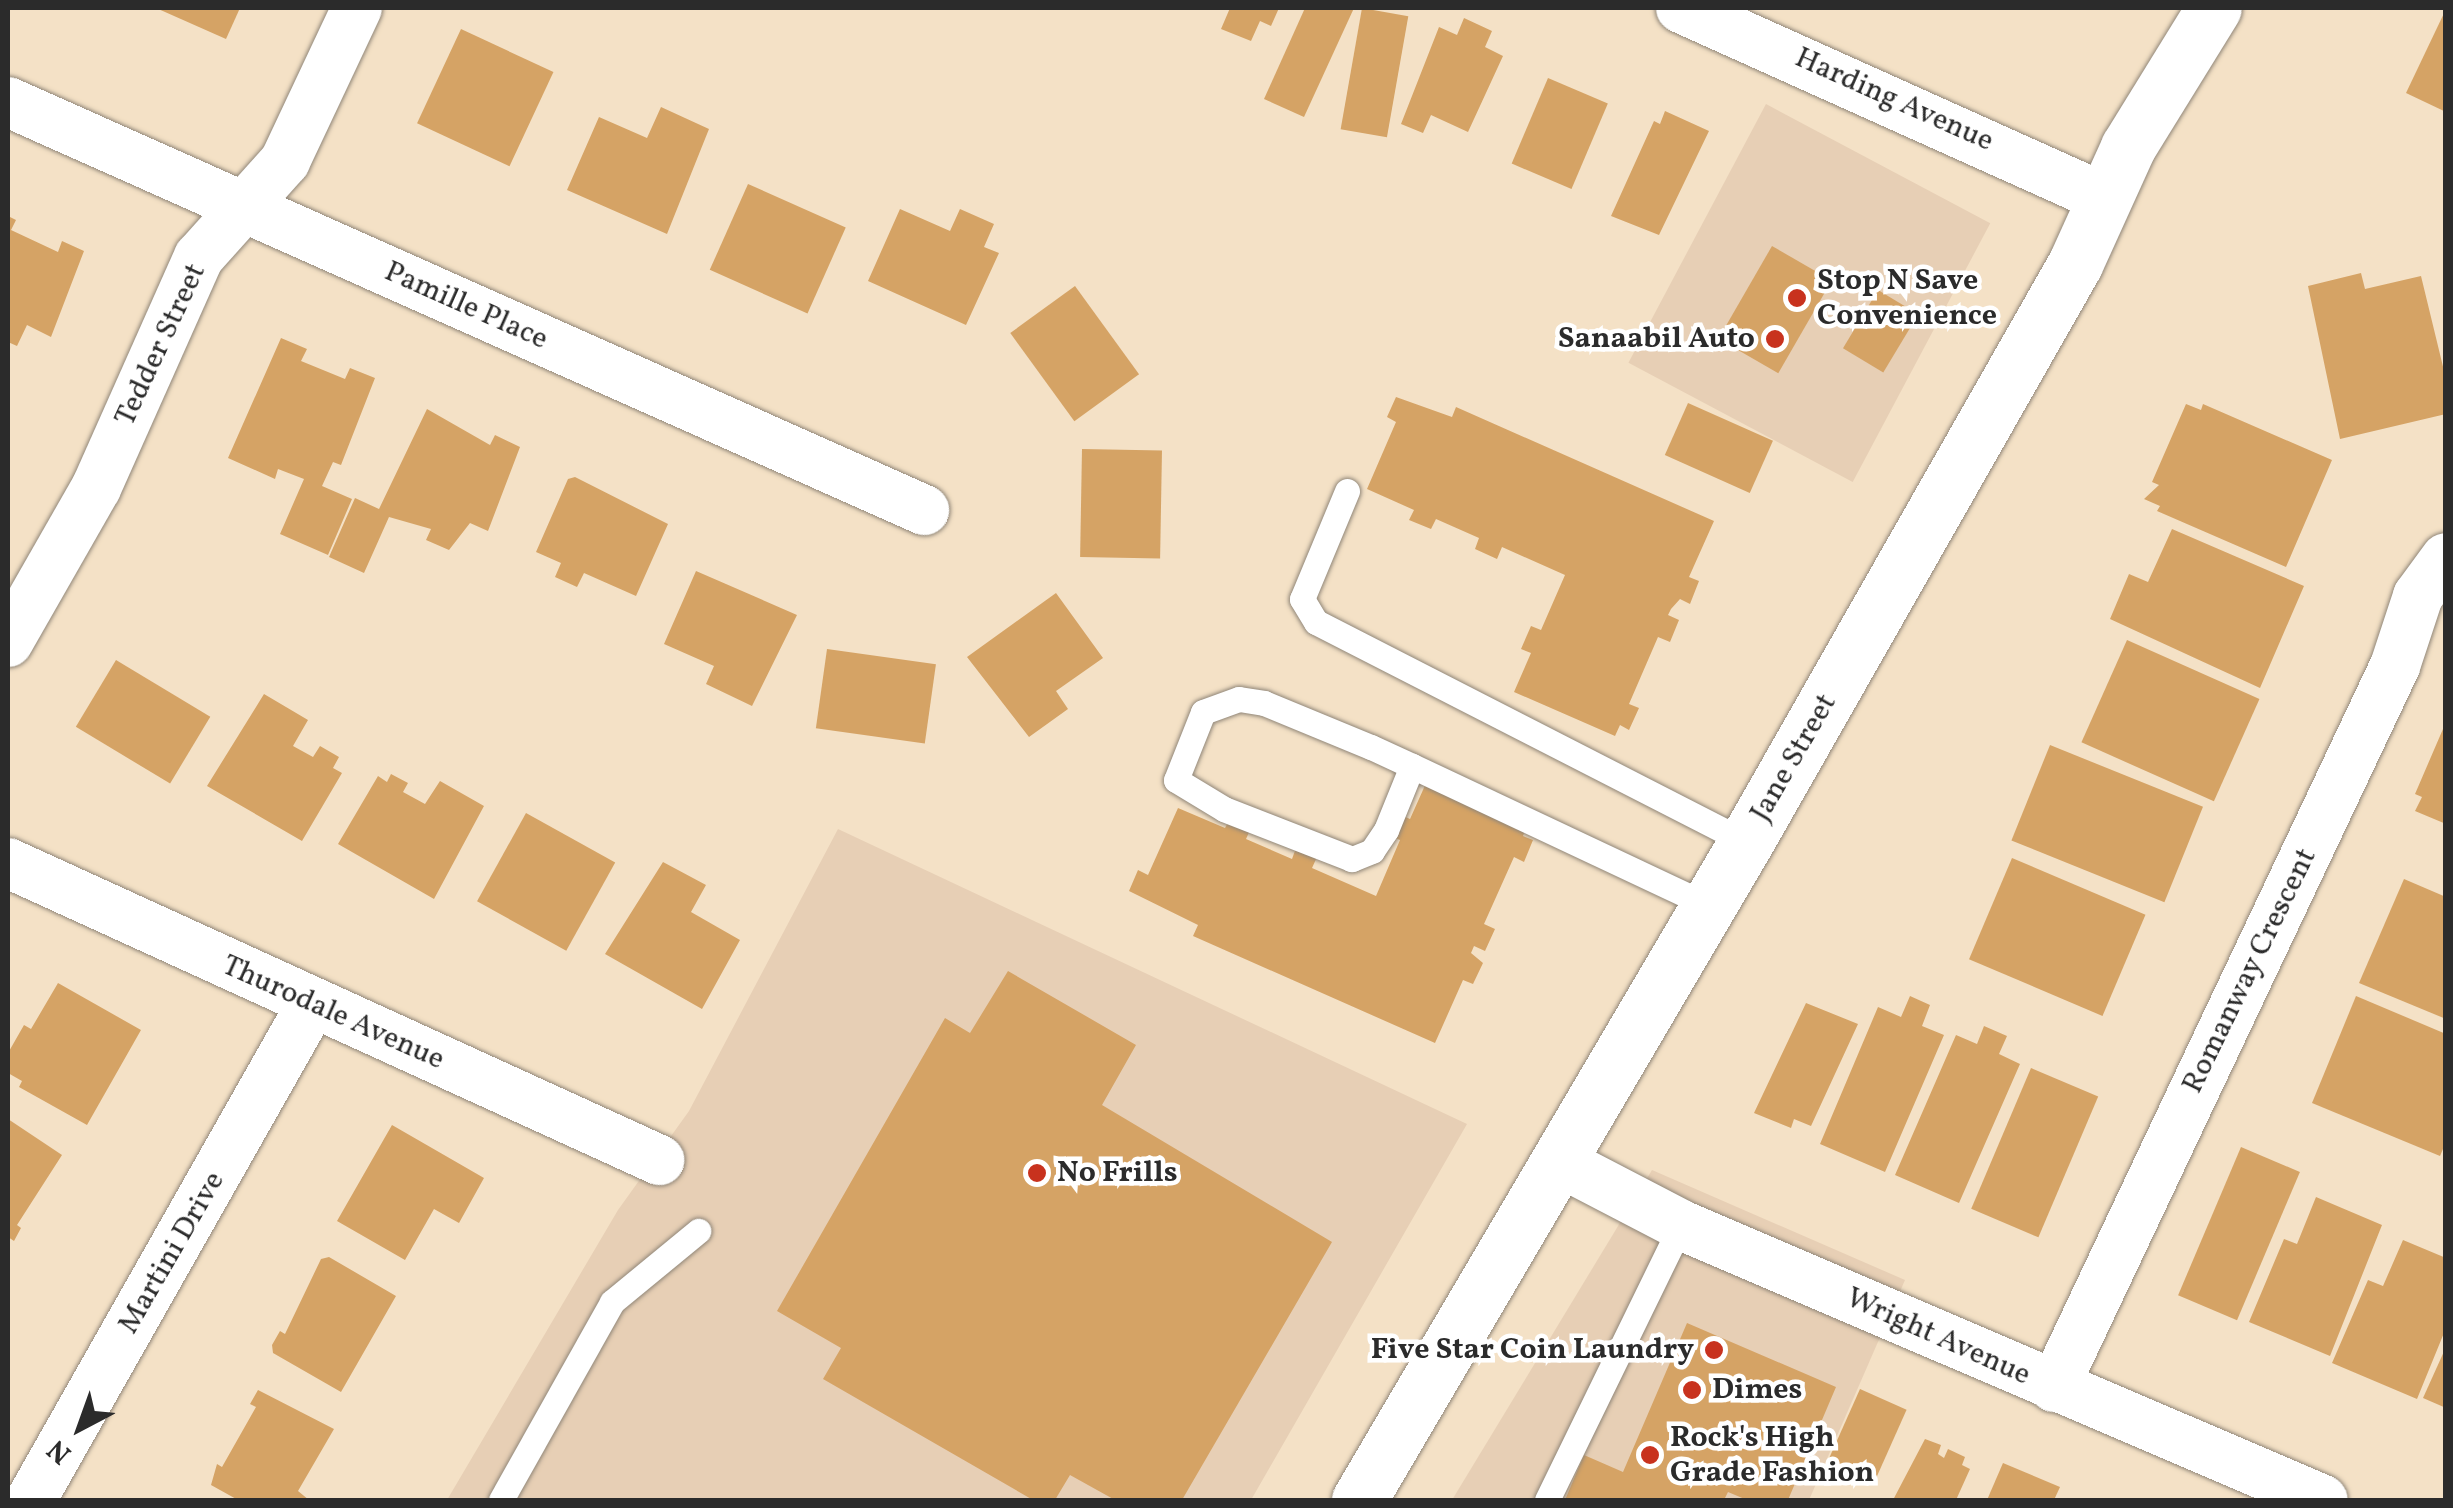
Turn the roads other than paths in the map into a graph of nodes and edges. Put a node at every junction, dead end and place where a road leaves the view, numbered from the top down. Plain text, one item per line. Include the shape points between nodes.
1 (358, 8) edge
2 (1681, 8) edge
3 (2214, 8) edge
4 (8, 102) edge
5 (2104, 198) junction
6 (241, 206) junction
7 (1347, 491) dead end
8 (924, 510) dead end
9 (2446, 558) edge
10 (8, 642) edge
11 (1412, 766) junction
12 (1746, 842) junction
13 (8, 864) edge
14 (1708, 906) junction
15 (312, 1004) junction
16 (659, 1160) dead end
17 (1560, 1162) junction
18 (1681, 1225) junction
19 (698, 1231) dead end
20 (2054, 1387) junction
21 (31, 1500) edge
22 (501, 1500) edge
23 (1360, 1500) edge
24 (1547, 1500) edge
25 (2322, 1500) edge

1 - 6 street, Tedder Street via 285,161
2 - 5 street, Harding Avenue
3 - 5 main road, Jane Street
4 - 6 street, Pamille Place
5 - 12 main road, Jane Street via 2075,264
6 - 8 street, Pamille Place
6 - 10 street, Tedder Street via 199,257 96,488
7 - 12 lane via 1302,599 1316,622
9 - 20 street, Romanway Crescent via 2418,596 2395,666
11 - 11 lane via 1264,703 1239,699 1203,712 1176,780 1224,809 1352,859 1372,851 1386,830
11 - 14 lane
12 - 14 main road, Jane Street
13 - 15 street, Thurodale Avenue
14 - 17 main road, Jane Street
15 - 16 street, Thurodale Avenue
15 - 21 street, Martini Drive
17 - 18 street, Wright Avenue
17 - 23 main road, Jane Street
18 - 20 street, Wright Avenue
18 - 24 lane
19 - 22 lane via 612,1302
20 - 25 street, Wright Avenue

